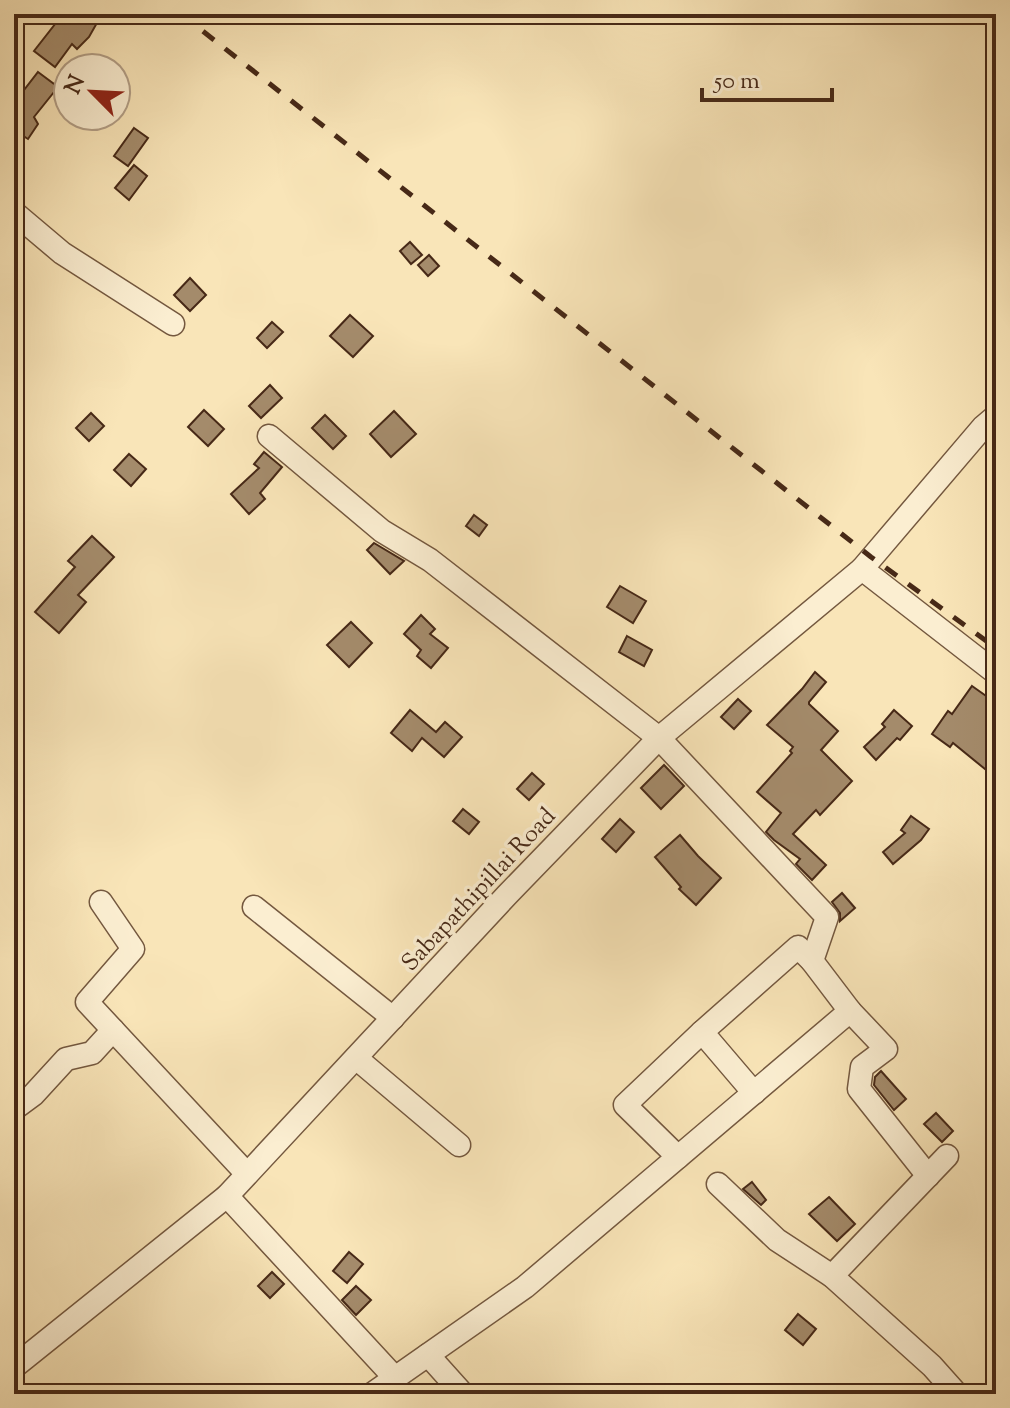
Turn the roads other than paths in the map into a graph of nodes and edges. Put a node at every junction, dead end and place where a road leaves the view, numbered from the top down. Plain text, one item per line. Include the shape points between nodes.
1 (14, 216) edge
2 (173, 324) dead end
3 (996, 416) edge
4 (269, 436) dead end
5 (862, 569) junction
6 (996, 673) edge
7 (659, 738) junction
8 (101, 902) dead end
9 (254, 907) dead end
10 (812, 961) junction
11 (850, 1011) junction
12 (393, 1018) junction
13 (113, 1030) junction
14 (702, 1032) junction
15 (356, 1058) junction
16 (754, 1093) junction
17 (14, 1109) edge
18 (459, 1145) dead end
19 (947, 1156) dead end
20 (678, 1157) junction
21 (247, 1174) junction
22 (928, 1176) junction
23 (718, 1184) dead end
24 (227, 1196) junction
25 (832, 1276) junction
26 (428, 1355) junction
27 (14, 1367) edge
28 (395, 1378) junction
29 (372, 1394) edge
30 (463, 1394) edge
31 (957, 1394) edge

1 - 2 street
3 - 5 street, Sabapathipillai Road
4 - 7 street via 382,531 430,560
5 - 6 street
5 - 7 street, Sabapathipillai Road
7 - 10 street via 827,917
7 - 12 street, Sabapathipillai Road
8 - 13 street via 133,949 87,1002
9 - 12 street
10 - 11 street
10 - 14 street via 798,947
11 - 16 street
11 - 22 street via 886,1049 862,1067 859,1089
12 - 15 street, Sabapathipillai Road
13 - 17 street via 92,1053 66,1059
13 - 21 street
14 - 16 street
14 - 20 street via 625,1105
15 - 18 street
15 - 21 street, Sabapathipillai Road
16 - 20 street
19 - 22 street
20 - 26 street via 525,1287
21 - 24 street, Sabapathipillai Road
22 - 25 street
23 - 25 street via 777,1240
24 - 27 street, Sabapathipillai Road
24 - 28 street
25 - 31 street
26 - 28 street
26 - 30 street
28 - 29 street

